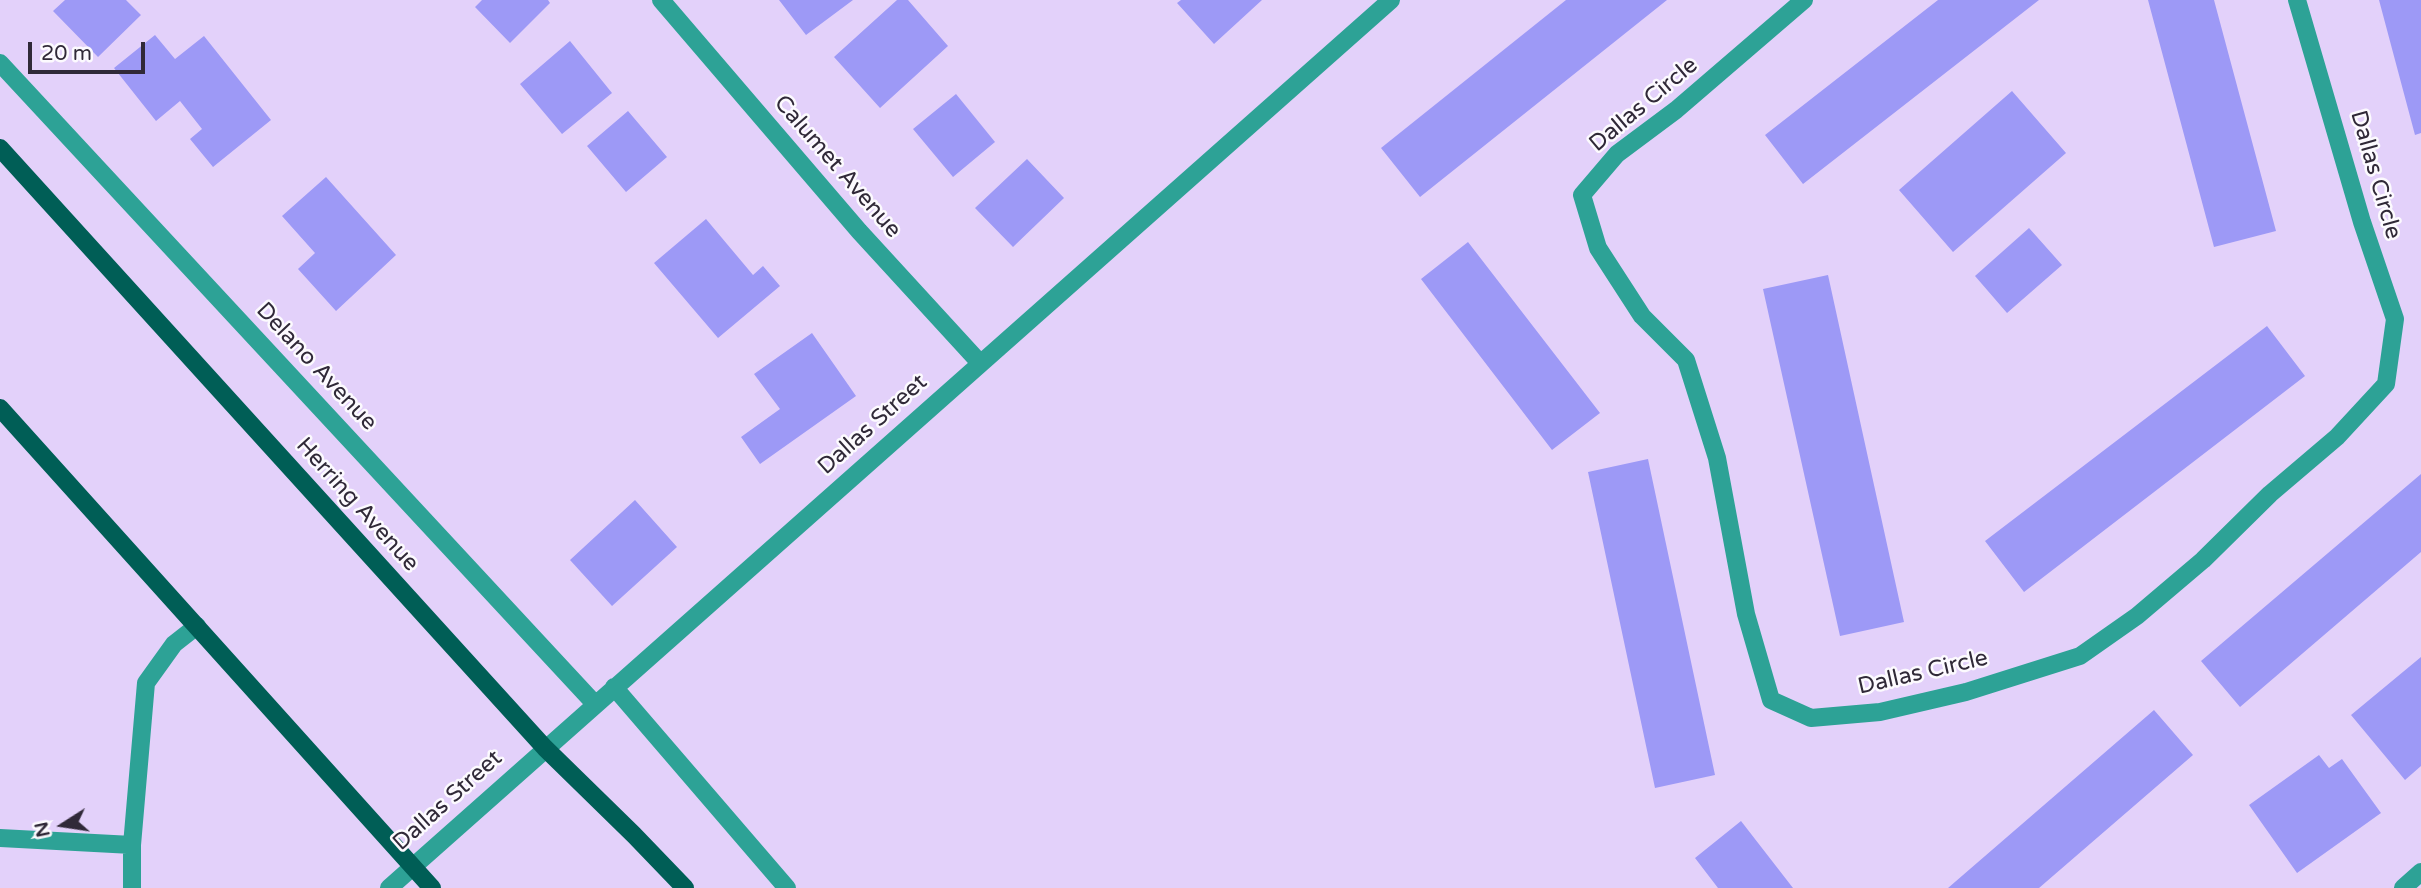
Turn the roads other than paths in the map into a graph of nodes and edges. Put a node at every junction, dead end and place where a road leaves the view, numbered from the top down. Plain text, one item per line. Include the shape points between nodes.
1 (661, 0) edge
2 (1391, 0) edge
3 (1804, 0) edge
4 (2297, 0) edge
5 (0, 63) edge
6 (0, 148) edge
7 (980, 363) junction
8 (0, 408) edge
9 (197, 626) junction
10 (614, 687) junction
11 (595, 704) junction
12 (545, 748) junction
13 (0, 838) edge
14 (132, 845) junction
15 (412, 866) junction
16 (2421, 872) edge
17 (132, 888) edge
18 (389, 888) edge
19 (432, 888) edge
20 (685, 888) edge
21 (787, 888) edge
22 (2403, 888) edge

1 - 7 street, Calumet Avenue via 859,231
2 - 7 street, Dallas Street
3 - 4 street, Dallas Circle via 1676,110 1617,154 1582,195 1598,248 1642,316 1686,360 1717,458 1746,614 1771,700 1811,718 1880,712 1966,692 2080,656 2137,616 2203,560 2337,437 2386,384 2395,319
5 - 11 street, Delano Avenue
6 - 12 main road, Herring Avenue
7 - 10 street, Dallas Street
8 - 9 main road
9 - 14 street via 174,644 146,683
9 - 15 main road
10 - 11 street, Dallas Street
10 - 21 street
11 - 12 street, Dallas Street
12 - 15 street, Dallas Street
12 - 20 main road, Herring Avenue
13 - 14 street
14 - 17 street
15 - 18 street, Dallas Street
15 - 19 main road
16 - 22 street

